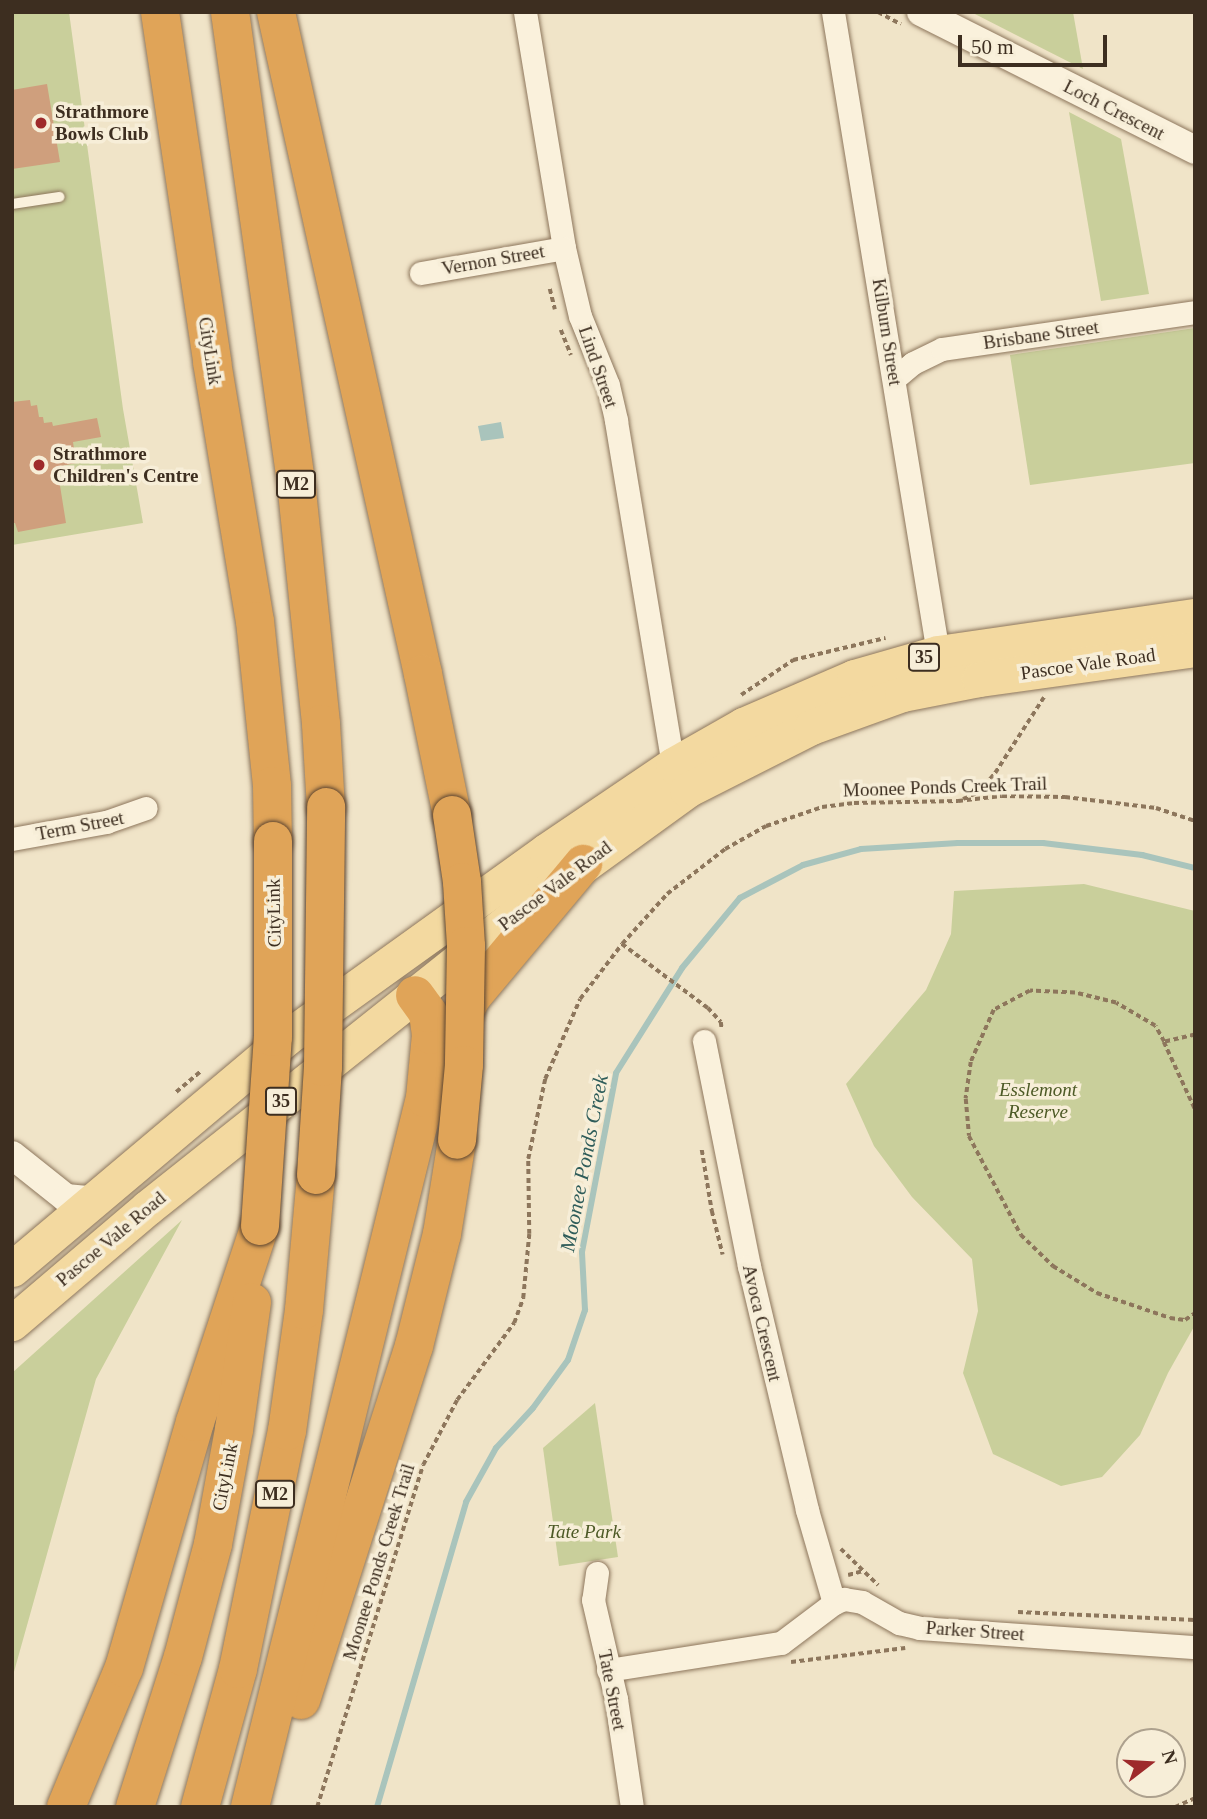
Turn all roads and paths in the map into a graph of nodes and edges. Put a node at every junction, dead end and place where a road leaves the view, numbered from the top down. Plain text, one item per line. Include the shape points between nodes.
1 (160, 12) edge
2 (230, 12) edge
3 (276, 12) edge
4 (525, 12) edge
5 (834, 12) edge
6 (921, 12) edge
7 (1195, 150) edge
8 (59, 197) dead end
9 (12, 204) edge
10 (564, 248) junction
11 (421, 273) dead end
12 (1195, 312) edge
13 (895, 378) junction
14 (1195, 616) edge
15 (1195, 649) edge
16 (938, 653) junction
17 (1049, 692) dead end
18 (673, 765) junction
19 (958, 801) junction
20 (146, 808) dead end
21 (1195, 821) edge
22 (12, 839) edge
23 (583, 863) junction
24 (622, 944) junction
25 (372, 975) junction
26 (415, 995) junction
27 (1195, 1035) edge
28 (714, 1038) joint
29 (1164, 1042) junction
30 (425, 1098) junction
31 (1195, 1109) edge
32 (12, 1155) edge
33 (90, 1200) junction
34 (260, 1226) junction
35 (12, 1269) edge
36 (1195, 1313) edge
37 (12, 1323) edge
38 (839, 1547) dead end
39 (597, 1573) dead end
40 (884, 1590) dead end
41 (834, 1603) junction
42 (1013, 1611) dead end
43 (1195, 1620) edge
44 (1195, 1647) edge
45 (908, 1648) dead end
46 (782, 1663) dead end
47 (608, 1670) junction
48 (1195, 1798) edge
49 (66, 1807) edge
50 (135, 1807) edge
51 (200, 1807) edge
52 (250, 1807) edge
53 (265, 1807) edge
54 (317, 1807) edge
55 (632, 1807) edge
56 (1175, 1807) edge

1 - 34 highway, CityLink / M2, bridge via 255,621 272,786 274,1037
2 - 51 highway, M2, bridge via 297,491 321,724 326,807 324,1054 304,1310 287,1431 238,1669
3 - 53 highway, bridge via 424,674 452,815 466,946 464,1065 457,1140 437,1256 414,1346
4 - 10 street, Lind Street
5 - 13 street, Kilburn Street
6 - 7 street, Loch Crescent
8 - 9 lane
10 - 11 street, Vernon Street
10 - 18 street, Lind Street via 580,316 608,385 616,421
12 - 13 street, Brisbane Street via 942,349
13 - 16 street, Kilburn Street
14 - 16 main road, Pascoe Vale Road / 35
15 - 23 main road, Pascoe Vale Road / 35 via 979,679 859,707 687,790
16 - 18 main road, Pascoe Vale Road / 35 via 802,697
17 - 19 path via 995,773 979,792
18 - 25 main road, Pascoe Vale Road / 35
19 - 21 path, Moonee Ponds Creek Trail via 1065,797 1156,808
19 - 24 path, Moonee Ponds Creek Trail via 854,803 798,813 725,849 692,872
20 - 22 street, Term Street via 106,822
23 - 26 main road, Pascoe Vale Road / 35
23 - 30 highway via 471,998
24 - 28 path via 708,1008 721,1022
24 - 54 path, Moonee Ponds Creek Trail via 580,999 545,1079 528,1159 529,1246 523,1298 514,1323 457,1400 423,1465
25 - 26 main road
25 - 33 main road, Pascoe Vale Road / 35 via 286,1038
26 - 30 highway via 428,1013 431,1035
26 - 37 main road, Pascoe Vale Road / 35 via 147,1208
27 - 29 path
28 - 41 street, Avoca Crescent via 748,1266
29 - 31 path
29 - 36 path via 1155,1026 1116,1003 1075,993 1030,991 994,1010 971,1062 965,1099 968,1136 1021,1235 1054,1266 1097,1293 1170,1318 1185,1320
30 - 52 highway
32 - 33 street via 66,1198
33 - 35 main road, Pascoe Vale Road / 35
34 - 49 highway via 195,1422 124,1668
34 - 50 highway, CityLink / M2 via 248,1336 212,1544 183,1657
38 - 40 path
39 - 47 street, Tate Street via 593,1600
41 - 44 street, Parker Street via 844,1599 862,1602 899,1623 920,1628
41 - 47 street via 781,1643
42 - 43 path
45 - 46 path
47 - 55 street, Tate Street
48 - 56 path

